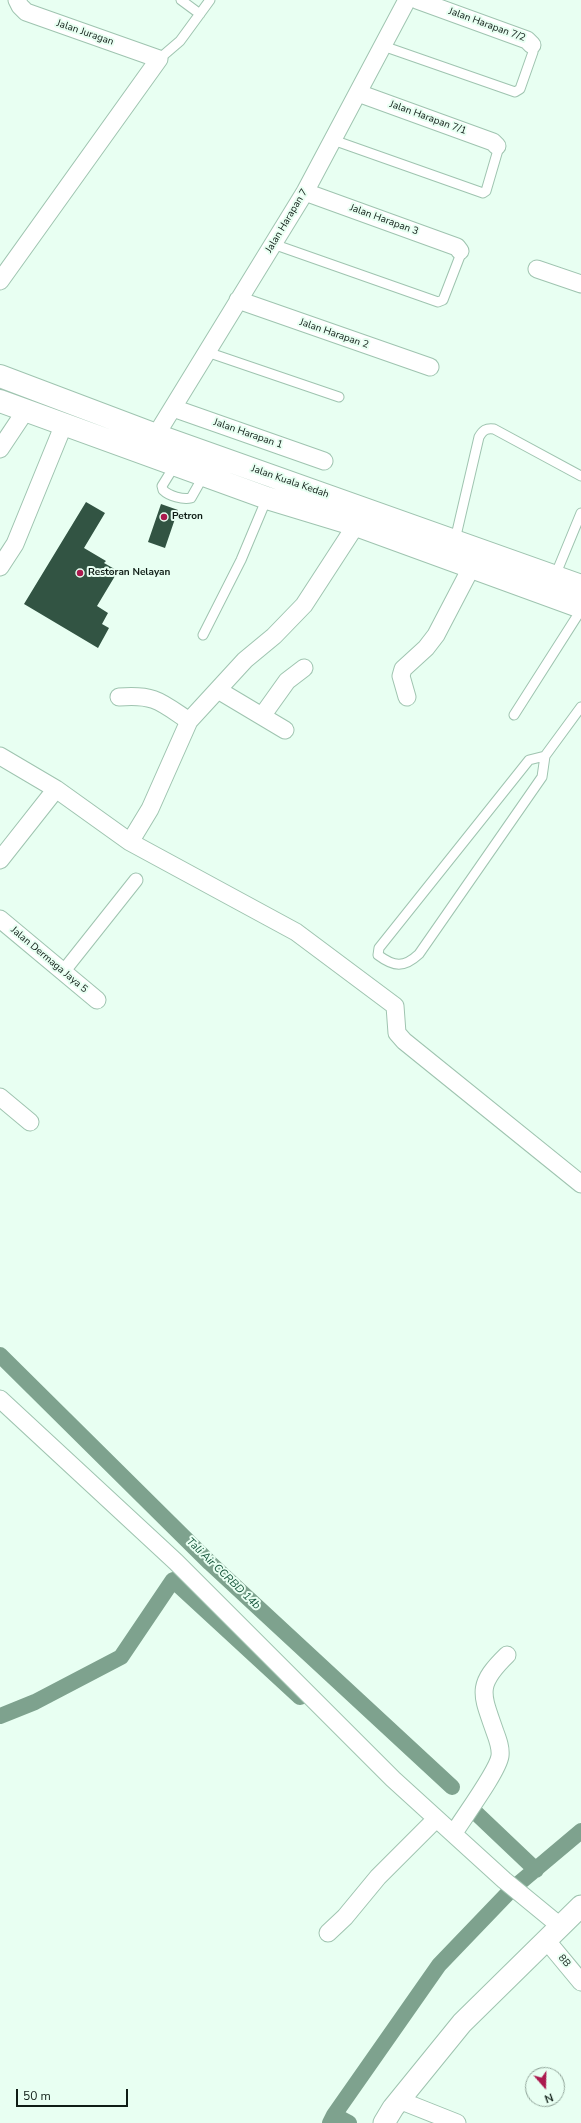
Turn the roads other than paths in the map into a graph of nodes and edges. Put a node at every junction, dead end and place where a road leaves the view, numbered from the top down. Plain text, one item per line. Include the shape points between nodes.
1 (18, 0) edge
2 (181, 0) edge
3 (210, 0) edge
4 (407, 0) edge
5 (416, 0) edge
6 (200, 14) junction
7 (532, 45) joint
8 (383, 46) junction
9 (159, 59) junction
10 (358, 93) junction
11 (333, 140) junction
12 (497, 146) joint
13 (305, 192) junction
14 (273, 244) junction
15 (460, 250) joint
16 (536, 269) dead end
17 (0, 281) edge
18 (581, 284) edge
19 (238, 300) junction
20 (207, 352) junction
21 (430, 367) dead end
22 (0, 376) edge
23 (339, 397) dead end
24 (0, 401) edge
25 (173, 408) junction
26 (26, 410) junction
27 (64, 424) junction
28 (156, 435) junction
29 (0, 450) edge
30 (324, 461) dead end
31 (175, 465) junction
32 (258, 471) junction
33 (204, 475) junction
34 (581, 476) edge
35 (267, 498) junction
36 (581, 513) edge
37 (356, 526) junction
38 (455, 540) junction
39 (0, 567) edge
40 (471, 568) junction
41 (555, 576) junction
42 (581, 586) edge
43 (581, 609) edge
44 (203, 635) dead end
45 (304, 668) dead end
46 (218, 690) junction
47 (119, 697) dead end
48 (407, 697) dead end
49 (581, 707) edge
50 (514, 715) dead end
51 (262, 716) junction
52 (189, 721) junction
53 (285, 730) dead end
54 (0, 756) edge
55 (545, 756) junction
56 (56, 789) junction
57 (130, 842) junction
58 (0, 860) edge
59 (136, 880) dead end
60 (0, 919) edge
61 (63, 972) junction
62 (97, 1000) dead end
63 (0, 1097) edge
64 (30, 1122) dead end
65 (581, 1184) edge
66 (0, 1399) edge
67 (506, 1655) dead end
68 (436, 1819) junction
69 (454, 1832) junction
70 (581, 1906) edge
71 (328, 1933) dead end
72 (553, 1933) junction
73 (581, 1982) edge
74 (392, 2110) edge
75 (458, 2123) edge

1 - 9 street, Jalan Juragan via 26,12
2 - 6 lane
3 - 6 lane
4 - 8 street, Jalan Harapan 7
5 - 7 street, Jalan Harapan 7/2 via 528,40
6 - 9 lane via 180,41
7 - 8 lane via 533,52 520,89 515,92
8 - 10 street, Jalan Harapan 7
9 - 17 street
10 - 11 street, Jalan Harapan 7
10 - 12 street, Jalan Harapan 7/1 via 493,142
11 - 12 lane via 483,193 486,191
11 - 13 street, Jalan Harapan 7
13 - 14 street, Jalan Harapan 7
13 - 15 street, Jalan Harapan 3 via 457,246
14 - 15 lane via 438,302 443,300
14 - 19 street, Jalan Harapan 7
16 - 18 street
19 - 20 street, Jalan Harapan 7
19 - 21 street, Jalan Harapan 2
20 - 23 lane
20 - 25 street, Jalan Harapan 7
22 - 28 main road, Jalan Kuala Kedah
24 - 26 main road, Jalan Kuala Kedah
25 - 28 street, Jalan Harapan 7
25 - 30 street, Jalan Harapan 1
26 - 27 main road, Jalan Kuala Kedah
26 - 29 street
27 - 31 main road, Jalan Kuala Kedah
27 - 39 street via 18,537
28 - 32 main road, Jalan Kuala Kedah
31 - 33 main road, Jalan Kuala Kedah
31 - 33 lane via 162,486 166,493 191,498
32 - 35 main road via 267,481
32 - 38 main road, Jalan Kuala Kedah
33 - 35 main road, Jalan Kuala Kedah
34 - 38 lane via 494,429 487,428 479,437
35 - 37 main road, Jalan Kuala Kedah
35 - 44 lane via 241,560
36 - 41 lane
37 - 40 main road, Jalan Kuala Kedah
37 - 46 street via 304,605 274,636 245,660
38 - 41 main road, Jalan Kuala Kedah
40 - 43 main road, Jalan Kuala Kedah
40 - 48 street via 436,635 426,648 403,668 402,676
41 - 42 main road, Jalan Kuala Kedah
43 - 50 lane
45 - 51 street via 287,680
46 - 51 street
46 - 52 street
47 - 52 street via 151,697
49 - 55 lane
51 - 53 street
52 - 57 street via 150,809
54 - 56 street
55 - 55 lane via 542,777 419,954 402,965 386,961 378,955 379,948 529,760
56 - 57 street
56 - 58 street
57 - 65 street via 296,932 390,1001 397,1010 396,1028 400,1038
59 - 61 street
60 - 61 street, Jalan Dermaga Jaya 5
61 - 62 street, Jalan Dermaga Jaya 5
63 - 64 street
66 - 68 street, 8B via 176,1562
67 - 69 street via 488,1674 484,1687 499,1744 500,1759
68 - 69 street, 8B
68 - 71 street via 383,1871
69 - 72 street, 8B via 532,1904
70 - 72 street
72 - 73 street, 8B
72 - 74 street via 462,2023
74 - 75 street

